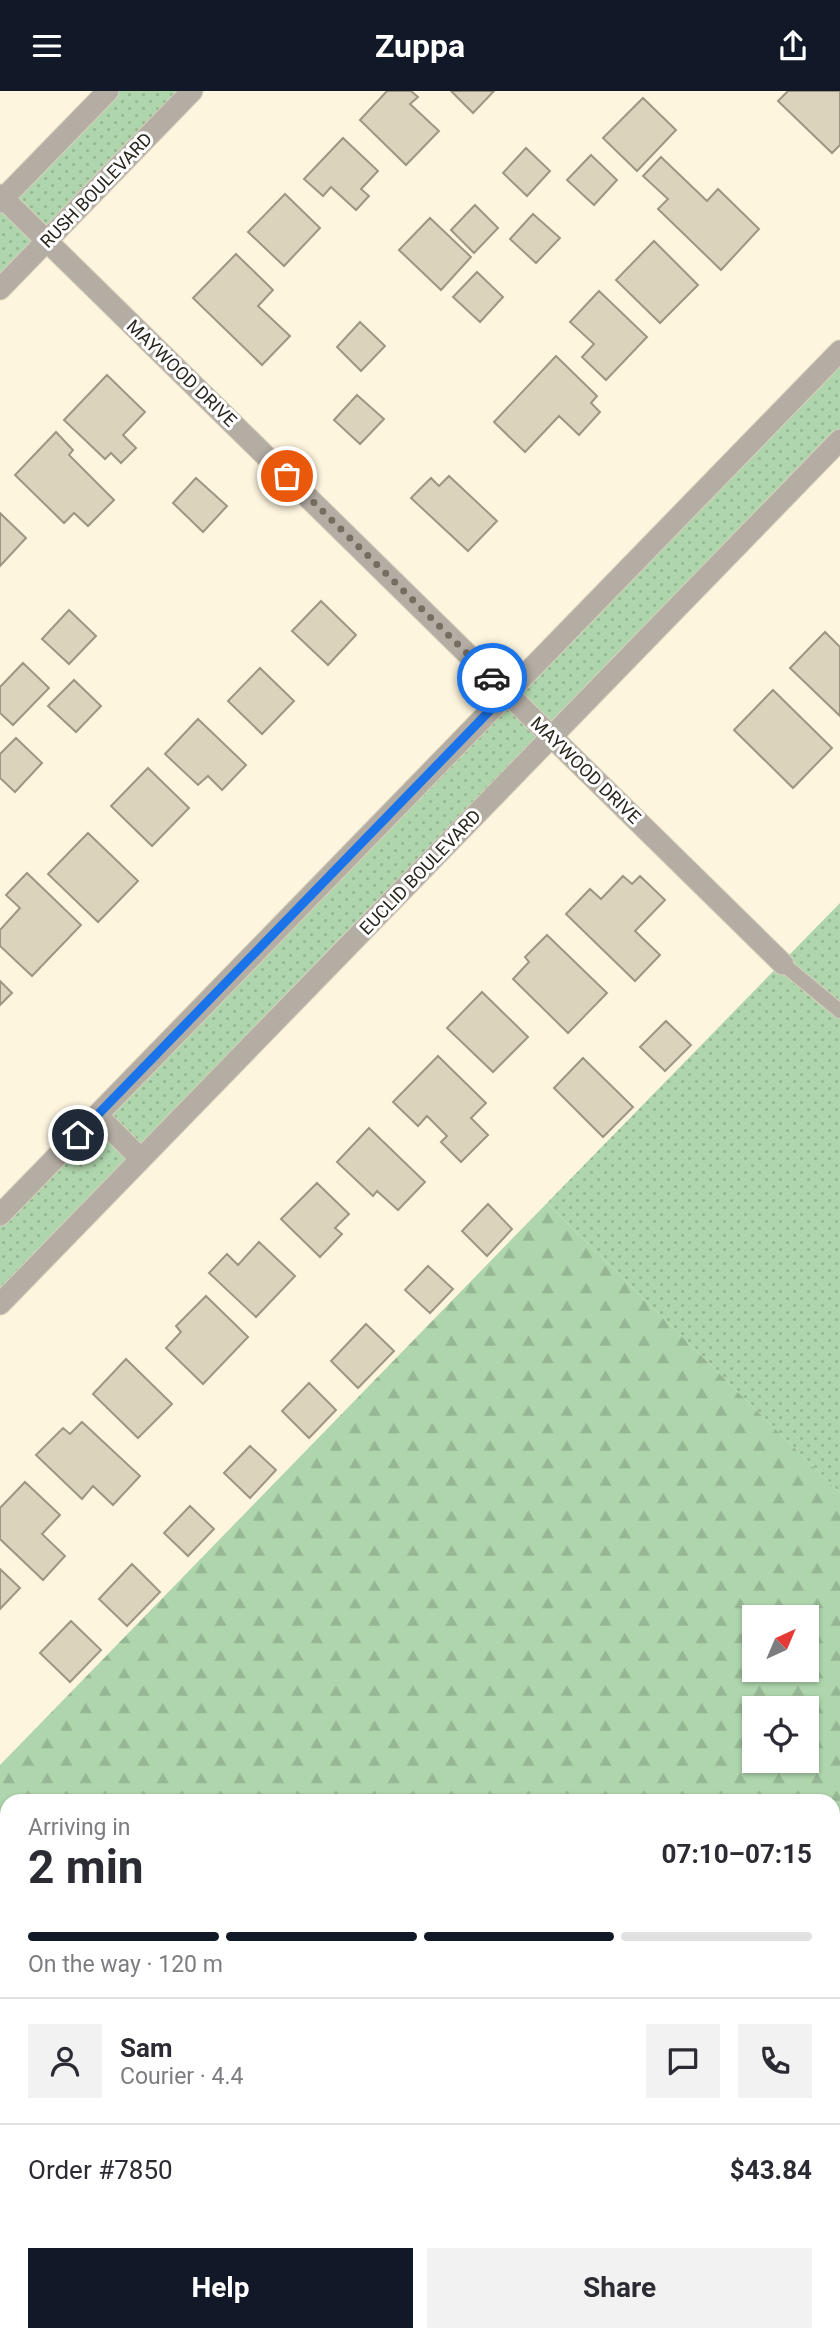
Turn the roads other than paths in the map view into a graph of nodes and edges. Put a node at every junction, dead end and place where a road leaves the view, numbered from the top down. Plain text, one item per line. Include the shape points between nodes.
1 (108, 91) edge
2 (192, 91) edge
3 (1, 198) edge
4 (47, 241) junction
5 (0, 289) edge
6 (840, 351) edge
7 (840, 440) edge
8 (507, 693) junction
9 (552, 736) junction
10 (783, 964) joint
11 (840, 1011) edge
12 (97, 1115) junction
13 (141, 1159) junction
14 (0, 1215) edge
15 (0, 1304) edge

1 - 3 street
2 - 4 street, RUSH BOULEVARD
3 - 4 street, MAYWOOD DRIVE
4 - 5 street, RUSH BOULEVARD
4 - 8 street, MAYWOOD DRIVE
6 - 8 street
7 - 9 street, EUCLID BOULEVARD
8 - 9 street, MAYWOOD DRIVE
8 - 12 street
9 - 10 street, MAYWOOD DRIVE
9 - 13 street, EUCLID BOULEVARD
10 - 11 lane
12 - 13 street
12 - 14 street
13 - 15 street, EUCLID BOULEVARD

